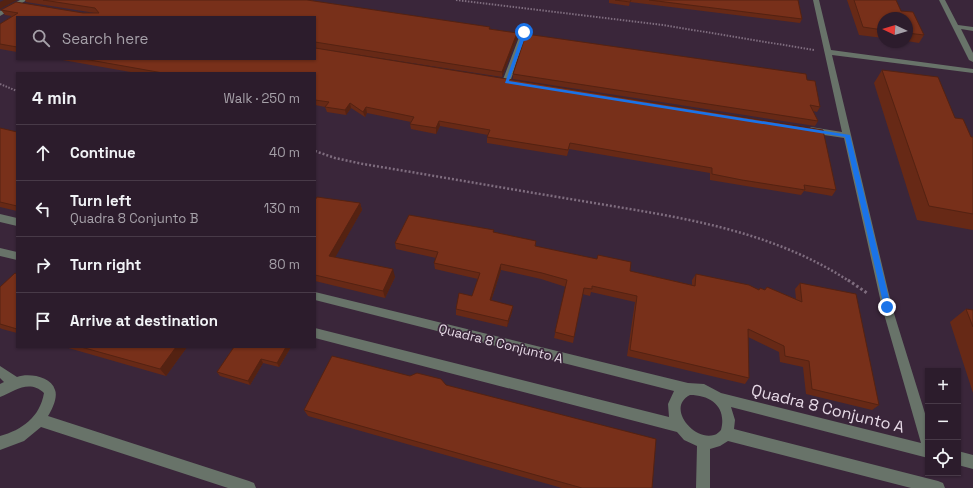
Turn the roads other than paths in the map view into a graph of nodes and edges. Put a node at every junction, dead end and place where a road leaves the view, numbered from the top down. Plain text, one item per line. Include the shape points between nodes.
1 (24, 0) edge
2 (816, 0) edge
3 (942, 0) edge
4 (17, 4) junction
5 (32, 6) edge
6 (0, 14) edge
7 (957, 27) junction
8 (973, 29) edge
9 (524, 32) dead end
10 (828, 52) junction
11 (973, 60) edge
12 (973, 71) edge
13 (506, 82) edge
14 (801, 128) edge
15 (848, 136) junction
16 (0, 218) edge
17 (16, 222) edge
18 (0, 252) edge
19 (16, 256) edge
20 (316, 296) edge
21 (316, 333) edge
22 (0, 371) edge
23 (15, 383) junction
24 (688, 389) junction
25 (0, 391) edge
26 (719, 398) junction
27 (40, 420) junction
28 (679, 426) junction
29 (728, 434) junction
30 (927, 440) edge
31 (704, 441) junction
32 (0, 443) edge
33 (925, 450) edge
34 (961, 459) edge
35 (973, 462) edge
36 (249, 488) edge
37 (703, 488) edge
38 (938, 488) edge

1 - 4 street
2 - 10 street
3 - 7 street
4 - 5 street
4 - 6 street
7 - 8 street
7 - 11 street
9 - 13 street
10 - 12 street
10 - 15 street
14 - 15 street
15 - 30 street via 887,307
16 - 17 street
18 - 19 street
20 - 24 street, Quadra 8 Conjunto A
21 - 28 street
22 - 23 street
23 - 25 street
23 - 27 street via 29,380 42,382 50,391 49,404
24 - 26 street via 704,390
24 - 28 street via 678,395 674,406 675,419
26 - 29 street via 728,410 731,423
26 - 33 street, Quadra 8 Conjunto A
27 - 32 street via 11,441
27 - 36 street
28 - 31 street via 698,441
29 - 31 street via 715,442
29 - 38 street
31 - 37 street
34 - 35 street

